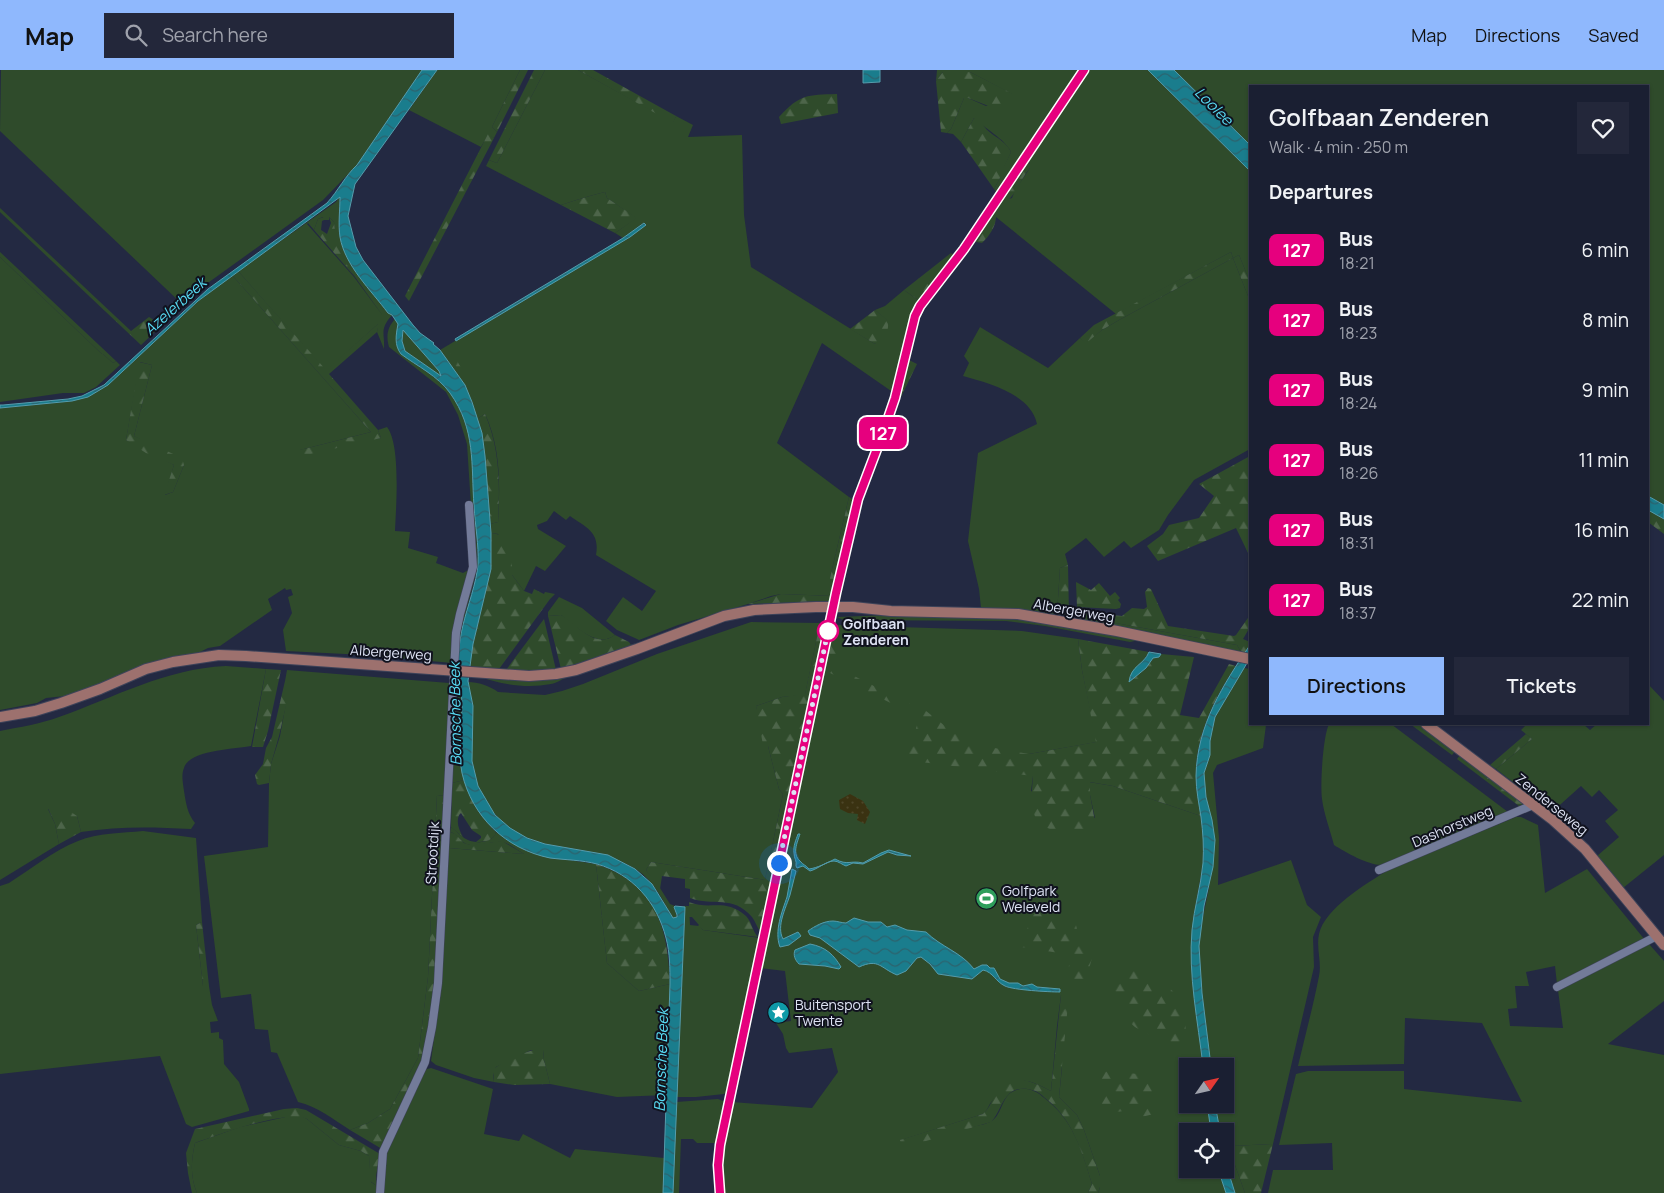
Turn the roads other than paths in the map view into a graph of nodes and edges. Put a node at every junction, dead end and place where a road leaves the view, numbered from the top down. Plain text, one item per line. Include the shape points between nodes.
1 (1084, 70) edge
2 (469, 505) dead end
3 (832, 610) junction
4 (1249, 660) edge
5 (456, 670) junction
6 (0, 717) edge
7 (1427, 725) edge
8 (1533, 806) junction
9 (1379, 870) dead end
10 (1657, 936) junction
11 (1664, 945) edge
12 (1557, 987) dead end
13 (380, 1193) edge
14 (720, 1193) edge

1 - 3 street via 915,316 895,398 858,499
2 - 5 street, Strootdijk via 473,567 457,623
3 - 4 main road, Albergerweg via 1018,614 1117,631
3 - 5 main road, Albergerweg via 754,610 724,616 638,649 556,674 529,676
3 - 14 street via 720,1145
5 - 6 main road, Albergerweg via 210,656 173,662 35,711
5 - 13 street, Strootdijk via 438,983 432,1027 425,1062 383,1152
7 - 8 main road, Zenderseweg
8 - 9 street, Dashorstweg
8 - 10 main road, Zenderseweg via 1585,848
10 - 11 main road, Zenderseweg
10 - 12 street

